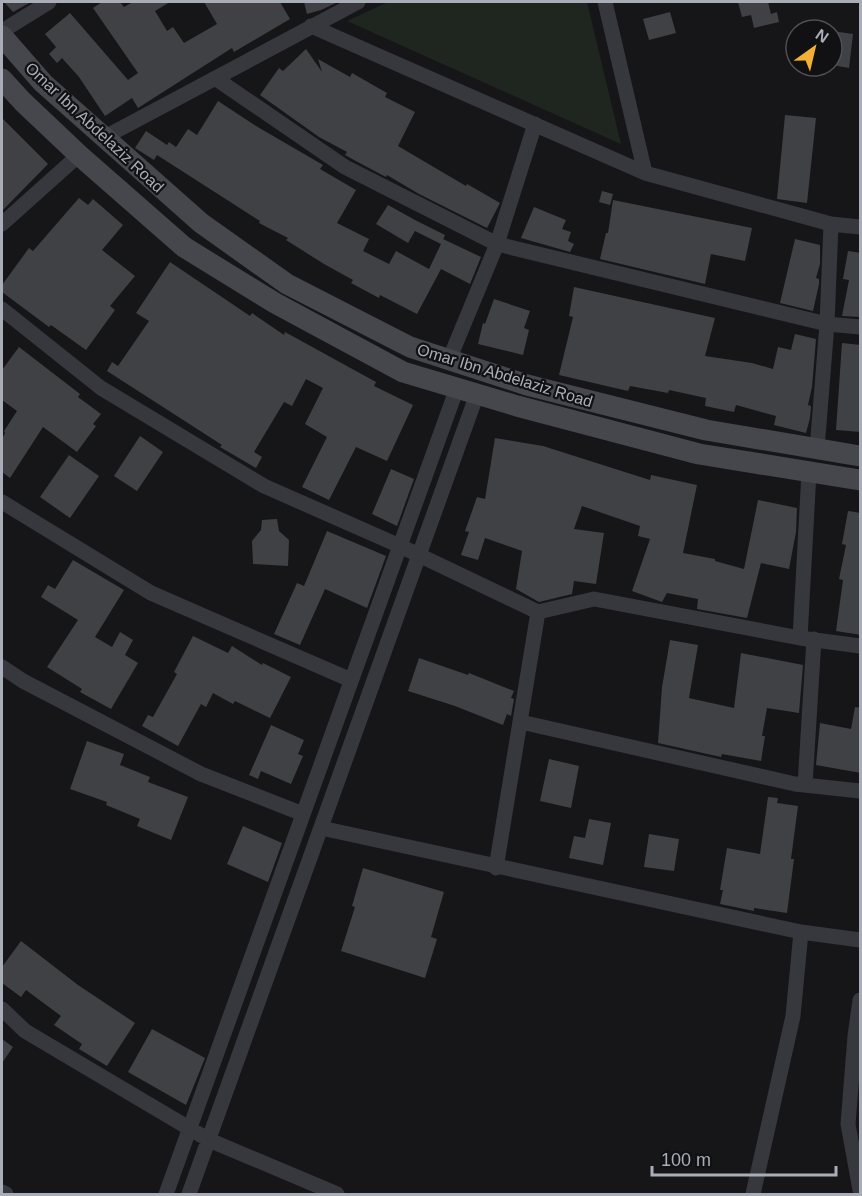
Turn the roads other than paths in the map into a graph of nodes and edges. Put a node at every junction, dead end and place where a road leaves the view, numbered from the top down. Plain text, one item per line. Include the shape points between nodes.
1 (49, 2) edge
2 (358, 2) edge
3 (605, 2) edge
4 (311, 26) junction
5 (2, 31) edge
6 (2, 36) edge
7 (215, 78) junction
8 (2, 79) edge
9 (535, 124) junction
10 (103, 138) junction
11 (79, 155) junction
12 (645, 173) junction
13 (2, 224) edge
14 (831, 224) junction
15 (861, 226) edge
16 (497, 244) junction
17 (2, 309) edge
18 (827, 324) junction
19 (861, 327) edge
20 (449, 360) junction
21 (457, 388) junction
22 (477, 394) junction
23 (817, 449) junction
24 (861, 456) edge
25 (808, 472) junction
26 (861, 480) edge
27 (2, 502) edge
28 (400, 546) junction
29 (419, 556) junction
30 (538, 612) junction
31 (807, 638) junction
32 (861, 645) edge
33 (2, 667) edge
34 (351, 680) junction
35 (522, 722) junction
36 (805, 785) junction
37 (861, 791) edge
38 (303, 814) junction
39 (321, 828) junction
40 (496, 868) junction
41 (801, 932) junction
42 (861, 940) edge
43 (861, 1000) edge
44 (2, 1009) edge
45 (858, 1036) edge
46 (190, 1128) junction
47 (209, 1140) junction
48 (861, 1190) edge
49 (2, 1192) edge
50 (6, 1194) edge
51 (166, 1194) edge
52 (189, 1194) edge
53 (337, 1194) edge
54 (753, 1194) edge

1 - 5 street
2 - 4 street
3 - 12 street
4 - 7 street
4 - 9 street
6 - 10 main road, Omar Ibn Abdelaziz Road via 43,82
7 - 10 street
7 - 16 street via 345,167
8 - 11 main road, Omar Ibn Abdelaziz Road
9 - 12 street
9 - 16 street
10 - 20 main road, Omar Ibn Abdelaziz Road via 201,223 287,284 410,347
11 - 13 street
11 - 21 main road, Omar Ibn Abdelaziz Road via 184,247 275,303 403,372
12 - 14 street
14 - 15 street
14 - 18 street
16 - 18 street
16 - 20 street
17 - 28 street via 101,388 264,486
18 - 19 street
18 - 23 street
20 - 23 main road, Omar Ibn Abdelaziz Road via 526,385 706,430
21 - 22 main road, Omar Ibn Abdelaziz Road
21 - 28 street
22 - 25 main road, Omar Ibn Abdelaziz Road via 699,454
22 - 29 street
23 - 24 main road, Omar Ibn Abdelaziz Road
25 - 26 main road, Omar Ibn Abdelaziz Road
25 - 31 street
27 - 34 street via 151,593
28 - 29 street
28 - 34 street
29 - 30 street
29 - 39 street
30 - 31 street via 594,599
30 - 35 street
31 - 32 street
31 - 36 street
33 - 38 street via 201,774
34 - 38 street
35 - 36 street
35 - 40 street
36 - 37 street
38 - 46 street
39 - 40 street
39 - 47 street
40 - 41 street
41 - 42 street
41 - 54 street via 793,1016
43 - 45 street
44 - 46 street via 25,1030
45 - 48 street via 848,1125
46 - 47 street
46 - 51 street
47 - 52 street
47 - 53 street
49 - 50 street

